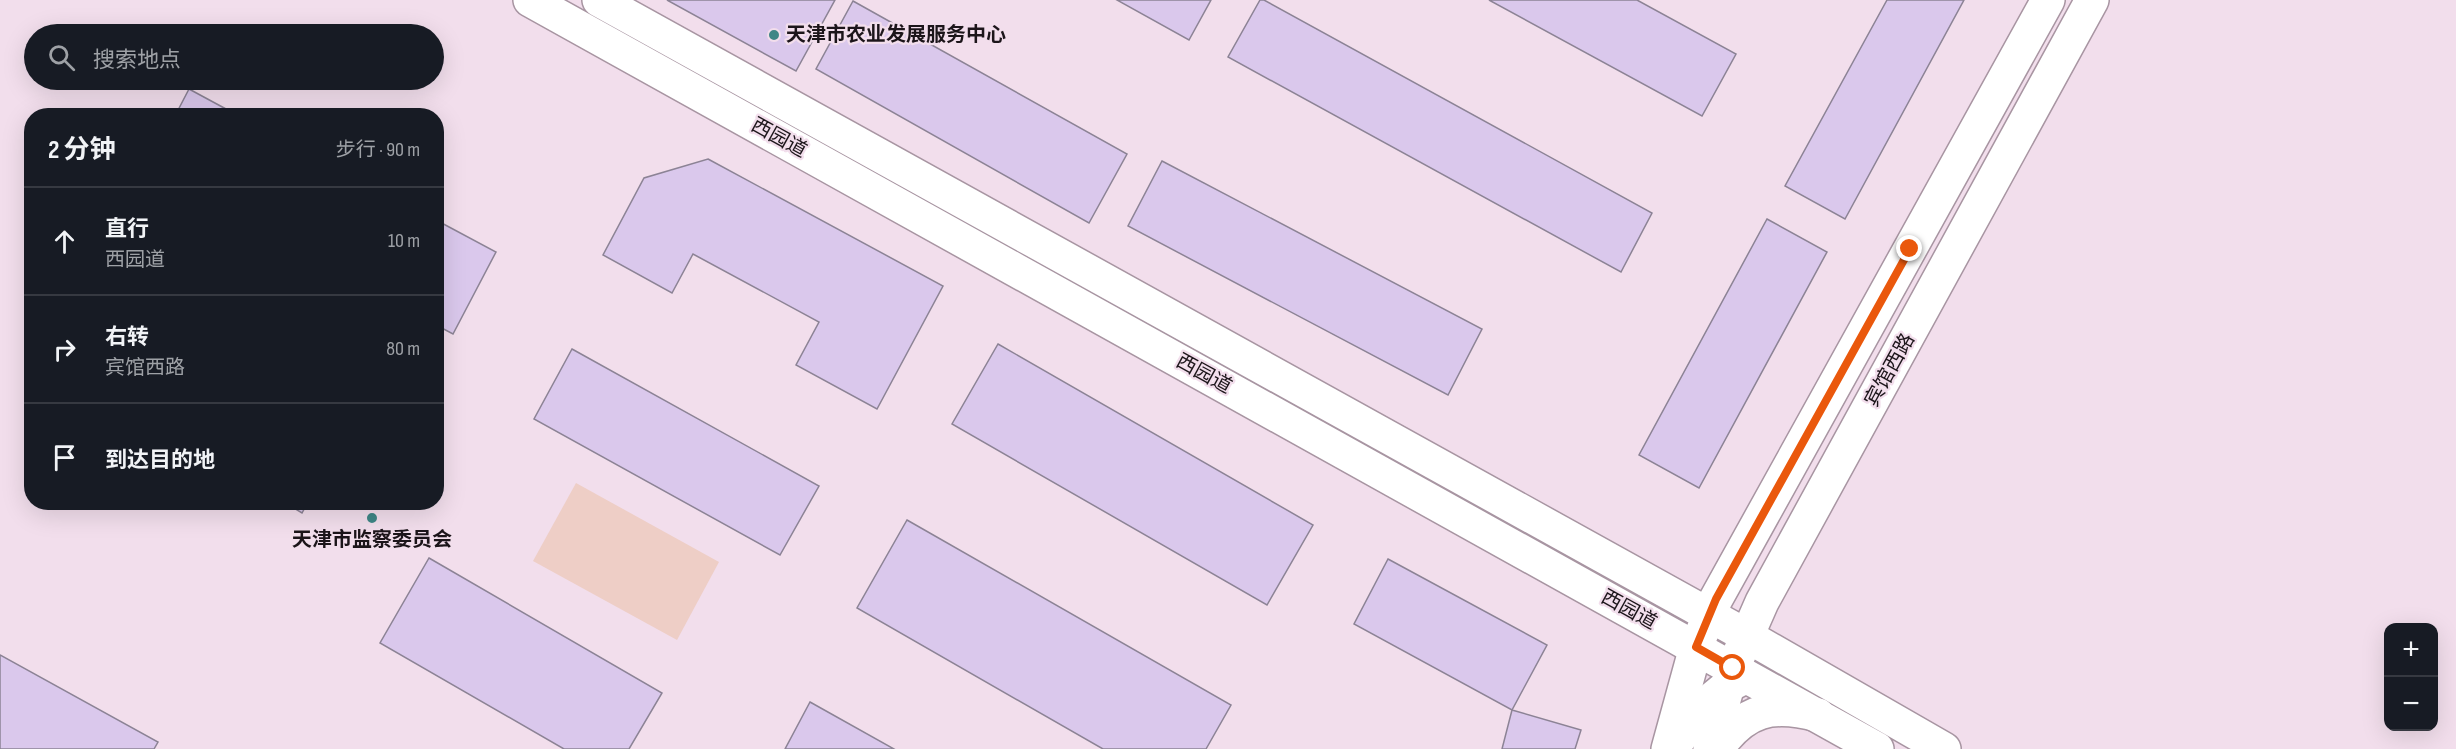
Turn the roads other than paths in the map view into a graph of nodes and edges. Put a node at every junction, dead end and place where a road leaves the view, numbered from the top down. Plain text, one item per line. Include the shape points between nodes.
1 (530, 0) edge
2 (599, 0) edge
3 (2048, 0) edge
4 (2092, 0) edge
5 (1709, 616) junction
6 (1747, 636) junction
7 (1696, 647) junction
8 (1736, 676) junction
9 (1838, 688) junction
10 (1818, 715) junction
11 (1670, 749) edge
12 (1710, 749) edge
13 (1717, 749) edge
14 (1877, 749) edge
15 (1944, 749) edge

1 - 7 street, 西园道
2 - 5 street, 西园道
3 - 5 street, 宾馆西路
4 - 6 street, 宾馆西路 via 1762,602
5 - 6 street, 西园道
5 - 7 street, 宾馆西路
6 - 8 street, 宾馆西路
6 - 9 street, 西园道
7 - 8 street, 西园道
7 - 11 street, 宾馆西路
8 - 9 street via 1788,673
8 - 10 street, 西园道
8 - 11 street via 1704,706
8 - 12 street, 宾馆西路
9 - 15 street, 西园道
10 - 13 street via 1794,709 1762,711 1730,732
10 - 14 street, 西园道

